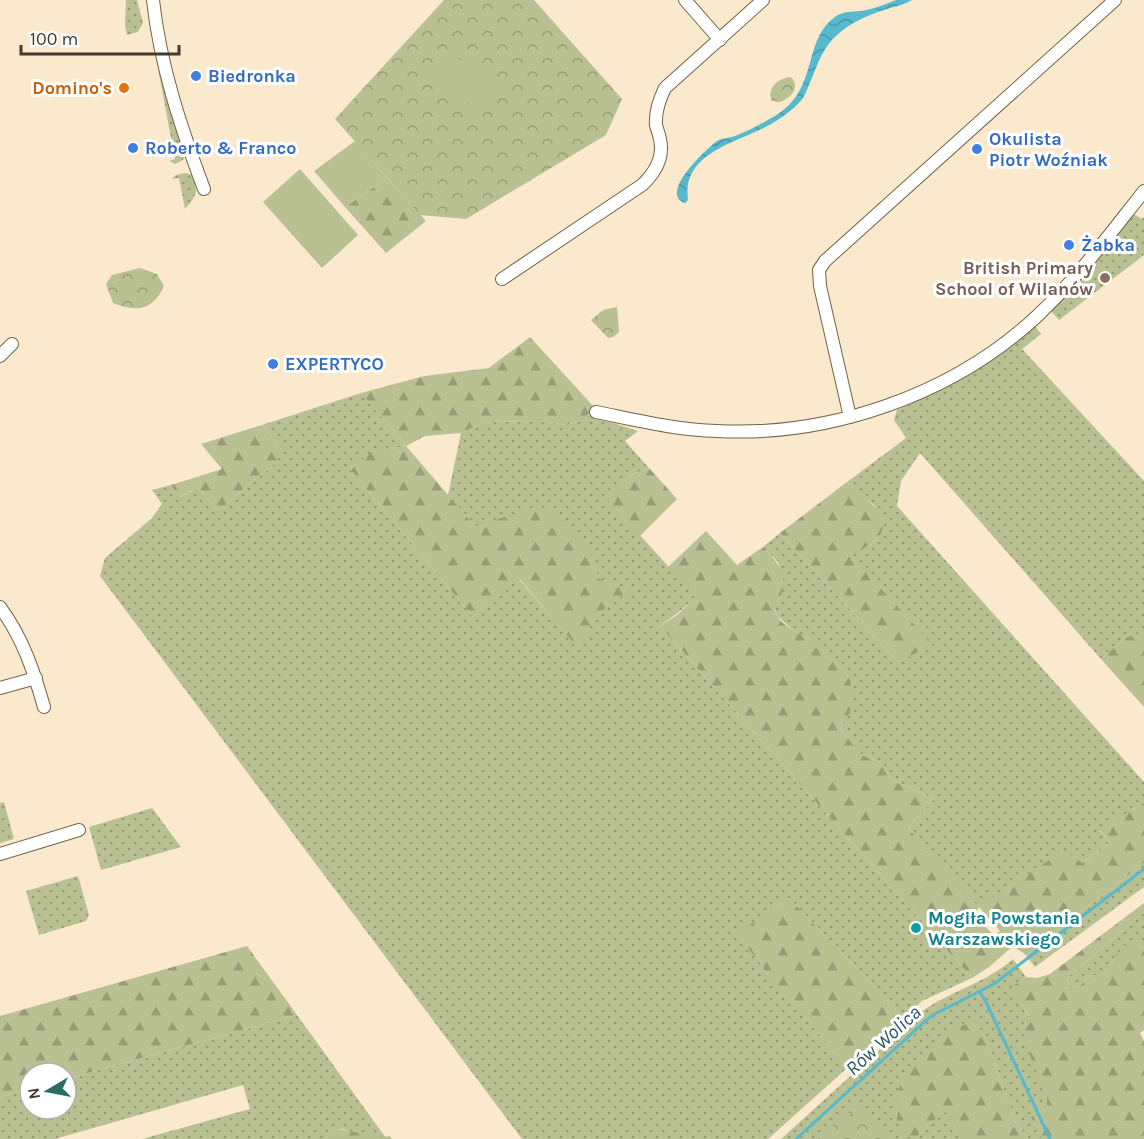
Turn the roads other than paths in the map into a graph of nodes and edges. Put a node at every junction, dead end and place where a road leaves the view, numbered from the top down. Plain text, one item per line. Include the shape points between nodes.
1 (145, 0) edge
2 (153, 0) edge
3 (685, 0) edge
4 (763, 0) edge
5 (1115, 0) edge
6 (156, 28) junction
7 (720, 39) junction
8 (204, 189) dead end
9 (1144, 190) edge
10 (502, 279) dead end
11 (12, 344) dead end
12 (0, 356) edge
13 (596, 412) dead end
14 (850, 417) junction
15 (0, 608) edge
16 (36, 678) junction
17 (0, 688) edge
18 (44, 707) dead end
19 (79, 830) dead end
20 (0, 854) edge

1 - 6 street
2 - 6 street
3 - 7 street
4 - 7 street
5 - 14 street via 819,270
6 - 8 street via 173,100
7 - 10 street via 665,88 657,104 660,160 651,176
9 - 14 street via 1082,269 1034,319 951,376 906,398
11 - 12 street
13 - 14 street via 717,432 788,428
15 - 16 street via 19,637
16 - 17 street
16 - 18 street
19 - 20 street

